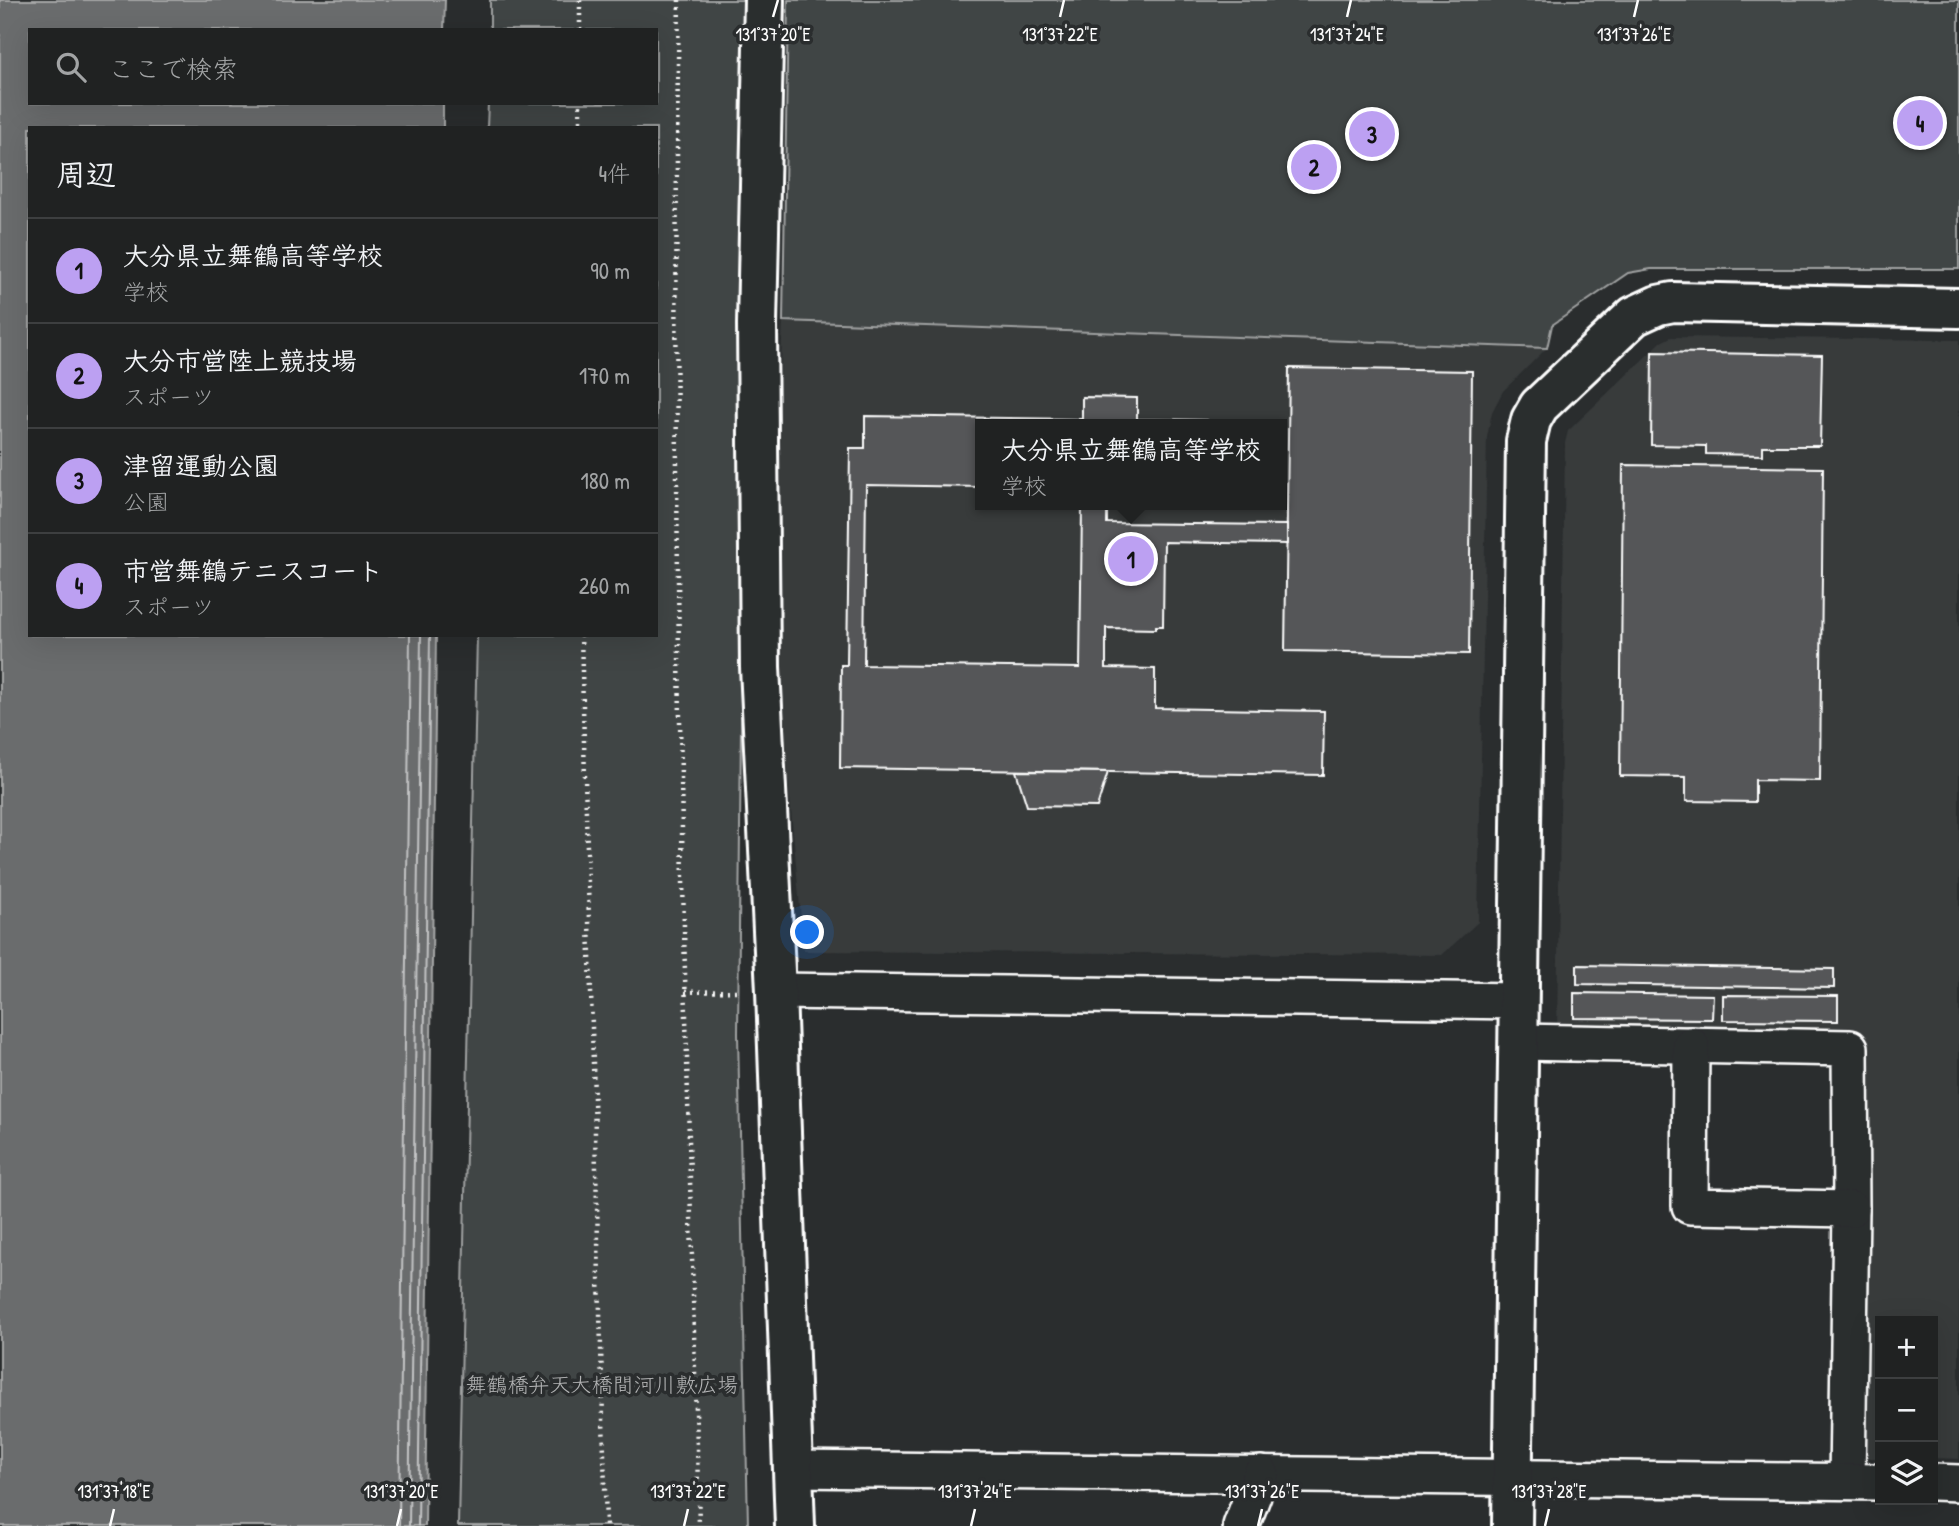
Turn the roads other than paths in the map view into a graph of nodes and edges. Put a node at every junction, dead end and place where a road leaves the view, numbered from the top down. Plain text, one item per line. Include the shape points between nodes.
1 (764, 0) edge
2 (1959, 308) edge
3 (776, 990) junction
4 (1519, 1001) junction
5 (1518, 1042) junction
6 (1691, 1045) junction
7 (1851, 1209) junction
8 (794, 1469) junction
9 (1261, 1474) junction
10 (1513, 1477) junction
11 (1864, 1482) edge
12 (1938, 1482) edge
13 (1959, 1483) edge
14 (795, 1526) edge
15 (1241, 1526) edge
16 (1512, 1526) edge

1 - 3 street via 757,325 760,640
2 - 4 street via 1658,304 1634,316 1539,406 1526,441
3 - 4 street
3 - 8 street
4 - 5 street
5 - 6 street
5 - 10 street
6 - 7 street via 1850,1048
6 - 7 street via 1690,1206
7 - 11 street
8 - 9 street
8 - 14 street
9 - 10 street
9 - 15 street
10 - 11 street
10 - 16 street
12 - 13 street

